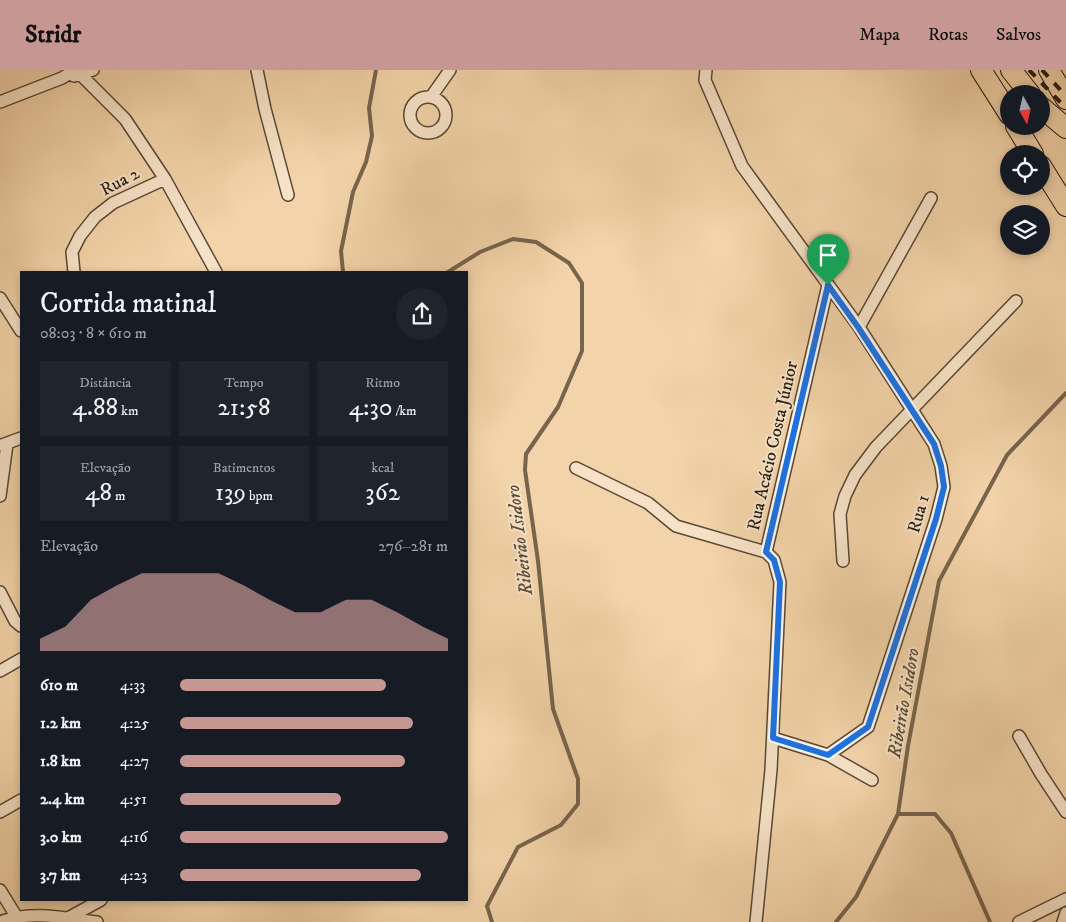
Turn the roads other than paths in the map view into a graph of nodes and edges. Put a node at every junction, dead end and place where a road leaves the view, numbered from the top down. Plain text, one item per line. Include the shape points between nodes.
1 (93, 70) edge
2 (257, 70) edge
3 (450, 70) edge
4 (706, 70) edge
5 (974, 70) edge
6 (982, 70) edge
7 (1011, 70) edge
8 (1049, 70) edge
9 (1058, 70) edge
10 (78, 72) edge
11 (1066, 76) edge
12 (1023, 85) edge
13 (994, 90) junction
14 (431, 97) dead end
15 (1066, 99) edge
16 (1000, 100) edge
17 (0, 102) edge
18 (1050, 115) edge
19 (1066, 128) edge
20 (165, 179) junction
21 (1050, 180) edge
22 (288, 195) dead end
23 (931, 198) dead end
24 (1066, 206) edge
25 (74, 271) edge
26 (215, 271) edge
27 (828, 285) junction
28 (0, 298) edge
29 (1016, 301) dead end
30 (858, 327) junction
31 (20, 329) edge
32 (912, 409) junction
33 (20, 438) edge
34 (4, 445) edge
35 (576, 468) dead end
36 (0, 496) edge
37 (766, 552) junction
38 (843, 561) dead end
39 (0, 592) edge
40 (20, 625) edge
41 (20, 660) edge
42 (0, 672) edge
43 (1019, 736) dead end
44 (773, 738) junction
45 (828, 755) junction
46 (872, 780) dead end
47 (20, 801) edge
48 (0, 812) edge
49 (1066, 812) edge
50 (0, 890) edge
51 (1066, 899) edge
52 (99, 901) edge
53 (1066, 913) edge
54 (16, 916) junction
55 (68, 918) junction
56 (0, 922) edge
57 (97, 922) edge
58 (756, 922) edge
59 (1019, 922) edge
60 (1063, 922) edge

1 - 10 street
2 - 22 street
3 - 14 street
4 - 27 street via 705,80 742,166
5 - 13 street
6 - 13 highway
7 - 12 highway
8 - 15 highway
9 - 11 highway
10 - 17 street
10 - 20 street via 125,119
13 - 16 highway
18 - 19 highway
20 - 25 street, Rua 2 via 113,203 95,217 72,252
20 - 26 street
21 - 24 highway
23 - 30 street
27 - 30 street, Rua 1
27 - 37 street, Rua Acácio Costa Júnior
28 - 31 street
29 - 32 street
30 - 32 street, Rua 1
32 - 38 street via 876,447 845,496 840,514
32 - 45 street, Rua 1 via 934,444 944,487 868,727
33 - 34 street
34 - 36 street
35 - 37 street via 648,503 676,526
37 - 44 street, Rua Acácio Costa Júnior via 774,560 780,582
39 - 40 street
41 - 42 street
43 - 49 street
44 - 45 street
44 - 58 street, Rua Acácio Costa Júnior
45 - 46 street
47 - 48 street
50 - 54 street
51 - 59 street
52 - 55 street
53 - 60 street
54 - 55 street
54 - 56 street
55 - 57 street

